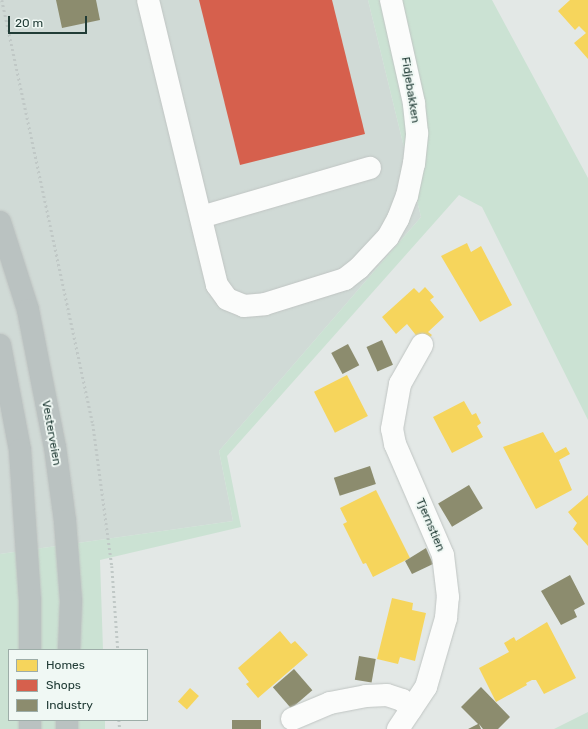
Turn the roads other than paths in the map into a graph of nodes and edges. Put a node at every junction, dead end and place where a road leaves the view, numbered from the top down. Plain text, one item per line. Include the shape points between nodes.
1 (148, 0) edge
2 (391, 0) edge
3 (370, 168) dead end
4 (201, 217) junction
5 (0, 222) edge
6 (0, 345) edge
7 (422, 345) dead end
8 (30, 649) edge
9 (69, 649) edge
10 (411, 709) junction
11 (292, 719) dead end
12 (398, 729) edge

1 - 4 street, Fidjebakken
2 - 4 street, Fidjebakken via 414,103 417,133 408,196 388,237 359,268 345,278 265,304 244,306 227,299 217,285
3 - 4 street
5 - 9 highway, Vesterveien via 28,310 55,447 65,521 71,601
6 - 8 highway via 20,450 30,600
7 - 10 street, Tjernstien via 400,384 392,429 395,444 443,555 448,597 446,618 426,687
10 - 11 street via 402,700 387,696 366,696 330,703
10 - 12 street, Tjernstien

